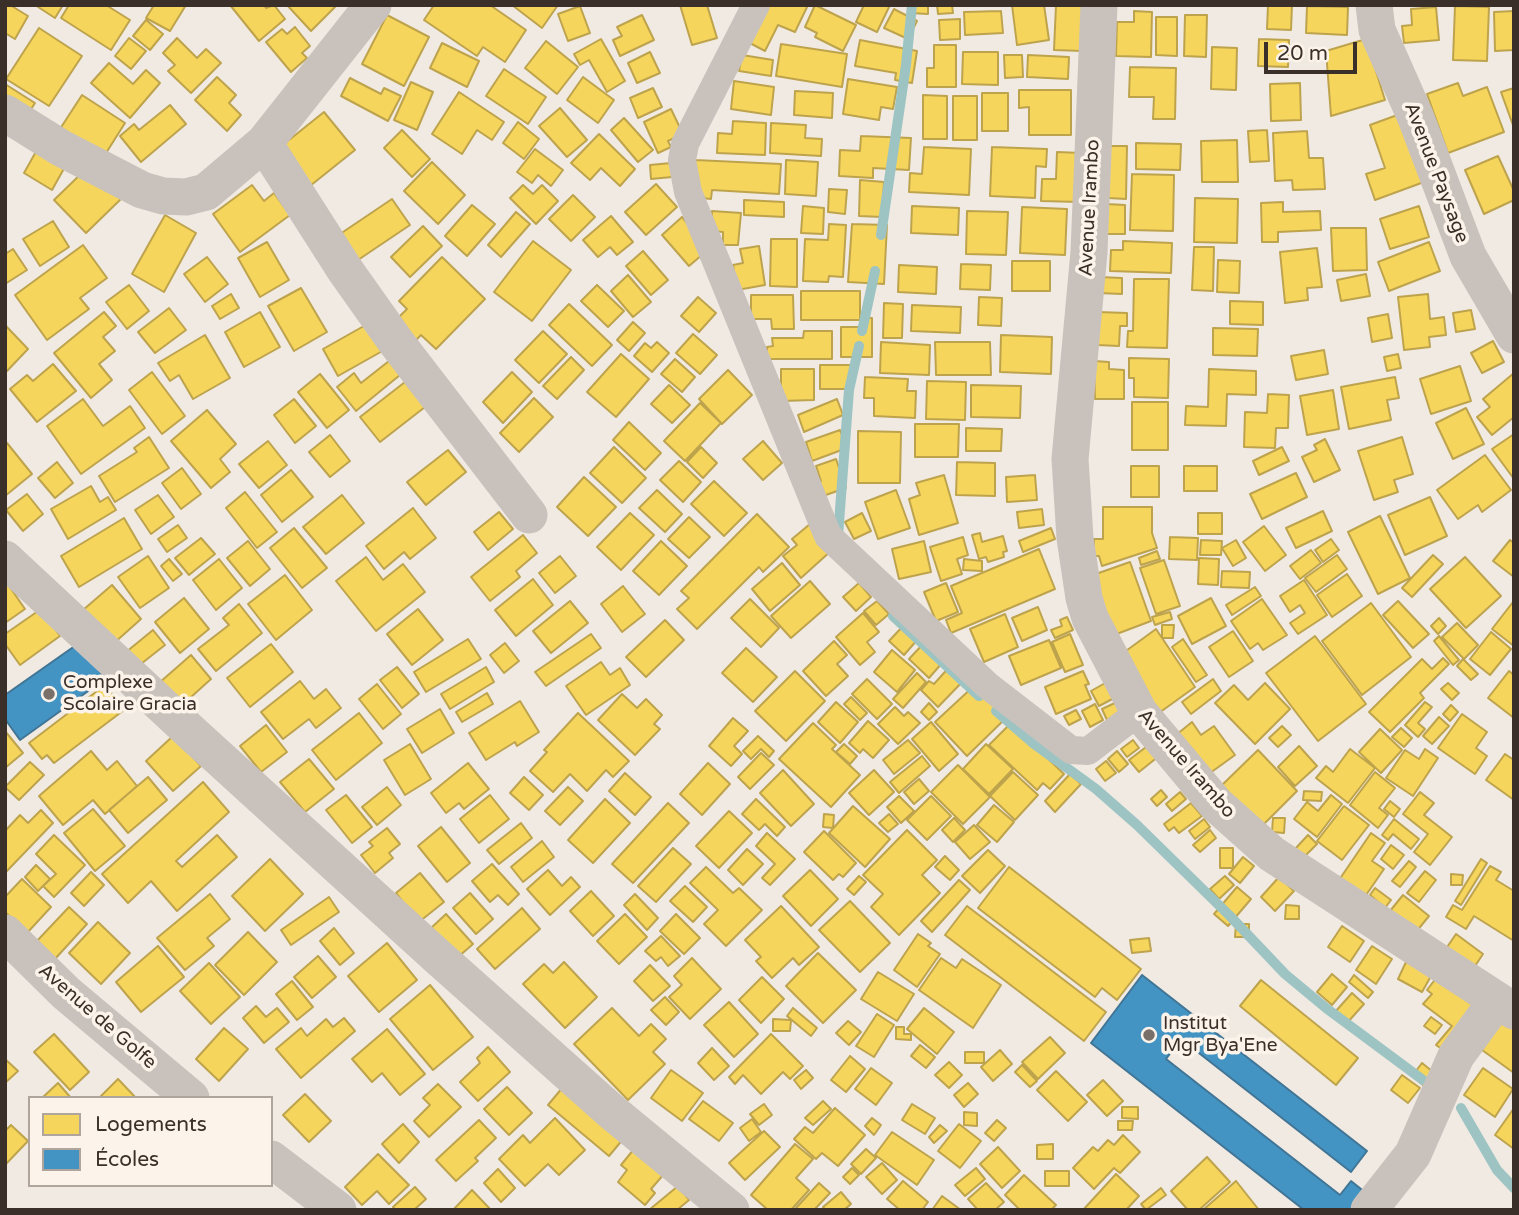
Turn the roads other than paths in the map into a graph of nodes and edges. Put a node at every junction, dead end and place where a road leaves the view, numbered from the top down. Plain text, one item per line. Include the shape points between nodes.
1 (373, 5) edge
2 (757, 5) edge
3 (1099, 5) edge
4 (1374, 5) edge
5 (5, 113) edge
6 (264, 143) junction
7 (1514, 335) edge
8 (529, 515) dead end
9 (5, 559) edge
10 (1139, 712) junction
11 (5, 933) edge
12 (1505, 1006) edge
13 (189, 1096) edge
14 (273, 1161) edge
15 (338, 1210) edge
16 (731, 1210) edge
17 (1369, 1210) edge

1 - 6 street
2 - 10 street via 685,144 682,160 688,192 838,545 987,685 1071,750 1088,751
3 - 10 street, Avenue Irambo via 1089,252 1070,459 1084,598
4 - 7 street, Avenue Paysage via 1377,30 1468,256
5 - 6 street via 108,174 163,196 206,192
6 - 8 street via 360,290
9 - 16 street via 439,958 612,1112
10 - 12 street, Avenue Irambo via 1216,804 1272,854
11 - 13 street, Avenue de Golfe via 66,993
12 - 17 street via 1456,1056 1413,1154
14 - 15 street

